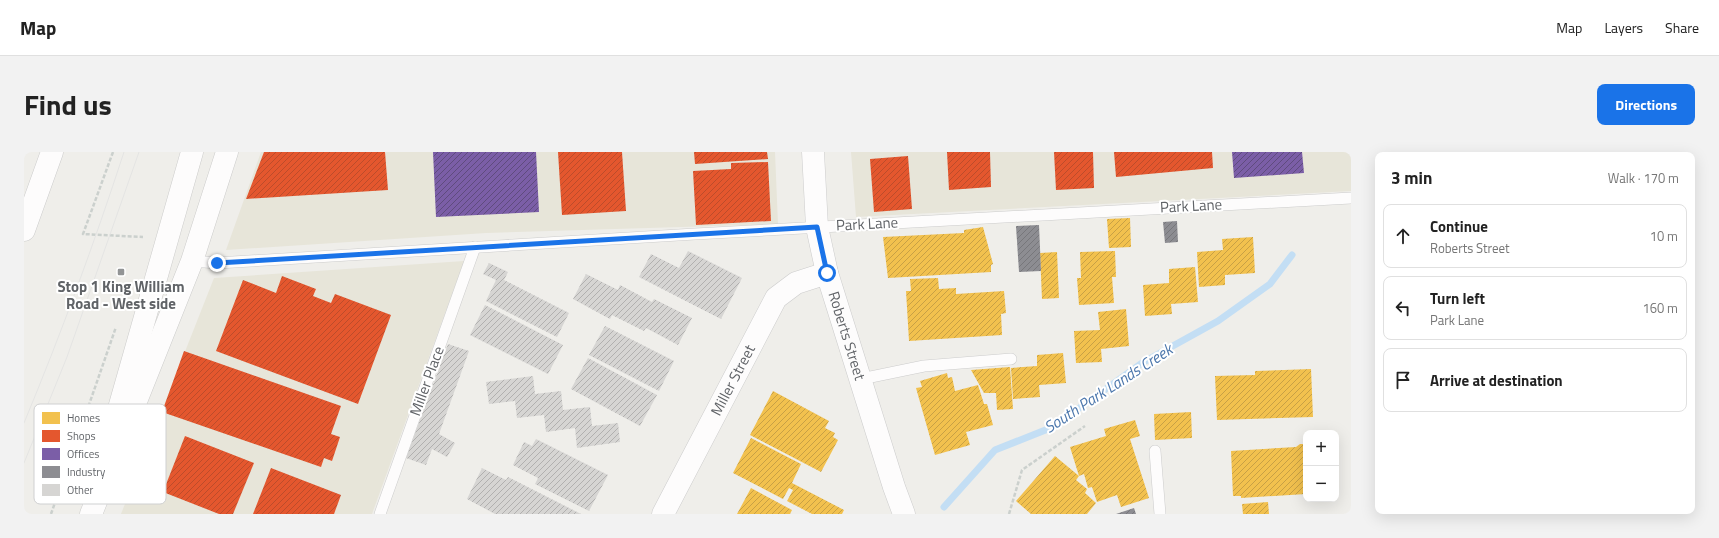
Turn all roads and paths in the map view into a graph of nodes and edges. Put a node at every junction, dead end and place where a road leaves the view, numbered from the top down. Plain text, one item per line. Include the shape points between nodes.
1 (52, 152) edge
2 (113, 152) edge
3 (192, 152) edge
4 (227, 152) edge
5 (813, 152) edge
6 (1351, 198) edge
7 (817, 227) junction
8 (24, 230) edge
9 (145, 230) dead end
10 (143, 237) junction
11 (141, 244) dead end
12 (475, 247) junction
13 (192, 261) junction
14 (827, 273) junction
15 (116, 325) dead end
16 (1011, 359) dead end
17 (861, 379) junction
18 (89, 404) edge
19 (121, 404) edge
20 (134, 404) edge
21 (1085, 426) dead end
22 (1155, 450) dead end
23 (54, 504) edge
24 (93, 504) edge
25 (94, 504) edge
26 (51, 514) edge
27 (90, 514) edge
28 (380, 514) edge
29 (662, 514) edge
30 (904, 514) edge
31 (1009, 514) edge
32 (1160, 514) edge

1 - 8 street
2 - 10 path via 84,234
3 - 19 street
4 - 13 street
5 - 7 street, Roberts Street
6 - 7 lane, Park Lane
7 - 12 lane, Park Lane
7 - 14 street, Roberts Street
9 - 10 path
10 - 11 path
12 - 13 lane, Park Lane via 217,263
12 - 28 lane, Miller Place
13 - 20 street
14 - 17 street, Roberts Street
14 - 29 street, Miller Street via 796,283 776,298
15 - 18 path
16 - 17 lane via 924,366
17 - 30 street, Roberts Street
21 - 31 path via 1022,470
22 - 32 lane
23 - 26 path
24 - 27 street
25 - 27 street

